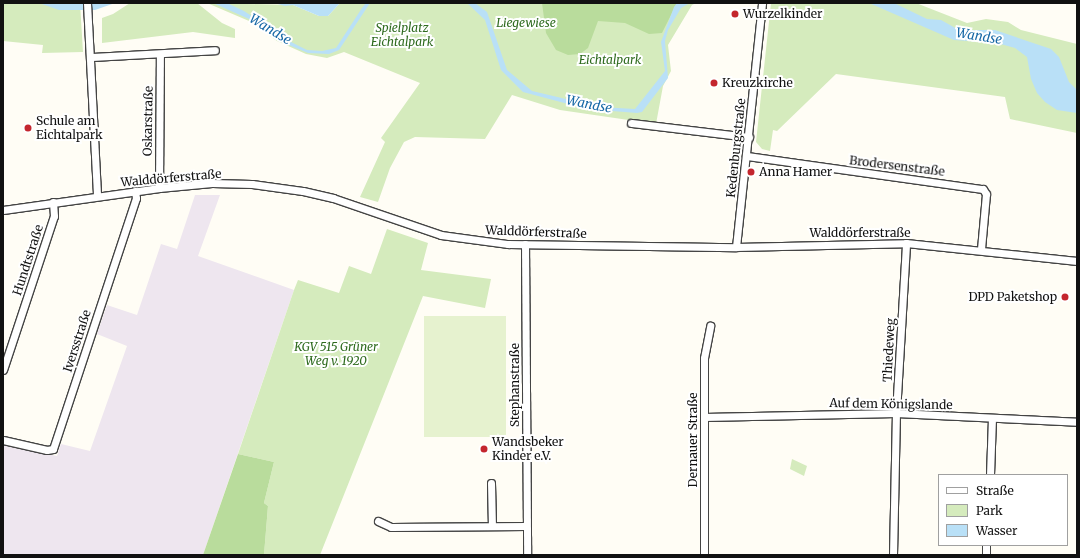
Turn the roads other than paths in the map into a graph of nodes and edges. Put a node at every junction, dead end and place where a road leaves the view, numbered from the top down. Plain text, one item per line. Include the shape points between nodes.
1 (87, 3) edge
2 (762, 3) edge
3 (214, 50) dead end
4 (160, 54) junction
5 (91, 57) junction
6 (631, 123) dead end
7 (749, 137) junction
8 (747, 156) junction
9 (158, 188) junction
10 (135, 191) junction
11 (97, 196) junction
12 (53, 202) junction
13 (3, 210) edge
14 (906, 243) junction
15 (525, 244) junction
16 (736, 247) junction
17 (982, 249) junction
18 (1077, 261) edge
19 (710, 326) dead end
20 (3, 370) edge
21 (896, 414) junction
22 (704, 417) junction
23 (992, 418) junction
24 (1077, 422) edge
25 (3, 440) edge
26 (990, 474) edge
27 (491, 483) dead end
28 (378, 521) dead end
29 (492, 526) junction
30 (526, 526) junction
31 (527, 555) edge
32 (704, 555) edge
33 (894, 555) edge

1 - 5 street
2 - 7 street, Kedenburgstraße
3 - 4 street
4 - 5 street
4 - 9 street, Oskarstraße
5 - 11 street
6 - 7 street
7 - 8 street, Kedenburgstraße
8 - 16 street, Kedenburgstraße
8 - 17 street, Brodersenstraße via 980,188 986,194
9 - 10 street, Walddörferstraße
9 - 15 street, Walddörferstraße via 212,183 252,184 303,191 333,198 441,235
10 - 11 street, Walddörferstraße
10 - 25 street, Iversstraße via 136,198 53,449 47,450
11 - 12 street, Walddörferstraße
12 - 13 street, Walddörferstraße
12 - 20 street, Hundtstraße via 54,216
14 - 16 street, Walddörferstraße
14 - 17 street, Walddörferstraße
14 - 21 street, Thiedeweg
15 - 16 street, Walddörferstraße
15 - 30 street, Stephanstraße
17 - 18 street, Walddörferstraße
19 - 22 street, Dernauer Straße via 704,358
21 - 22 street, Auf dem Königslande
21 - 23 street, Auf dem Königslande
21 - 33 street, Thiedeweg
22 - 32 street, Dernauer Straße
23 - 24 street, Auf dem Königslande
23 - 26 street
27 - 29 street
28 - 29 street via 391,527
29 - 30 street
30 - 31 street, Stephanstraße

